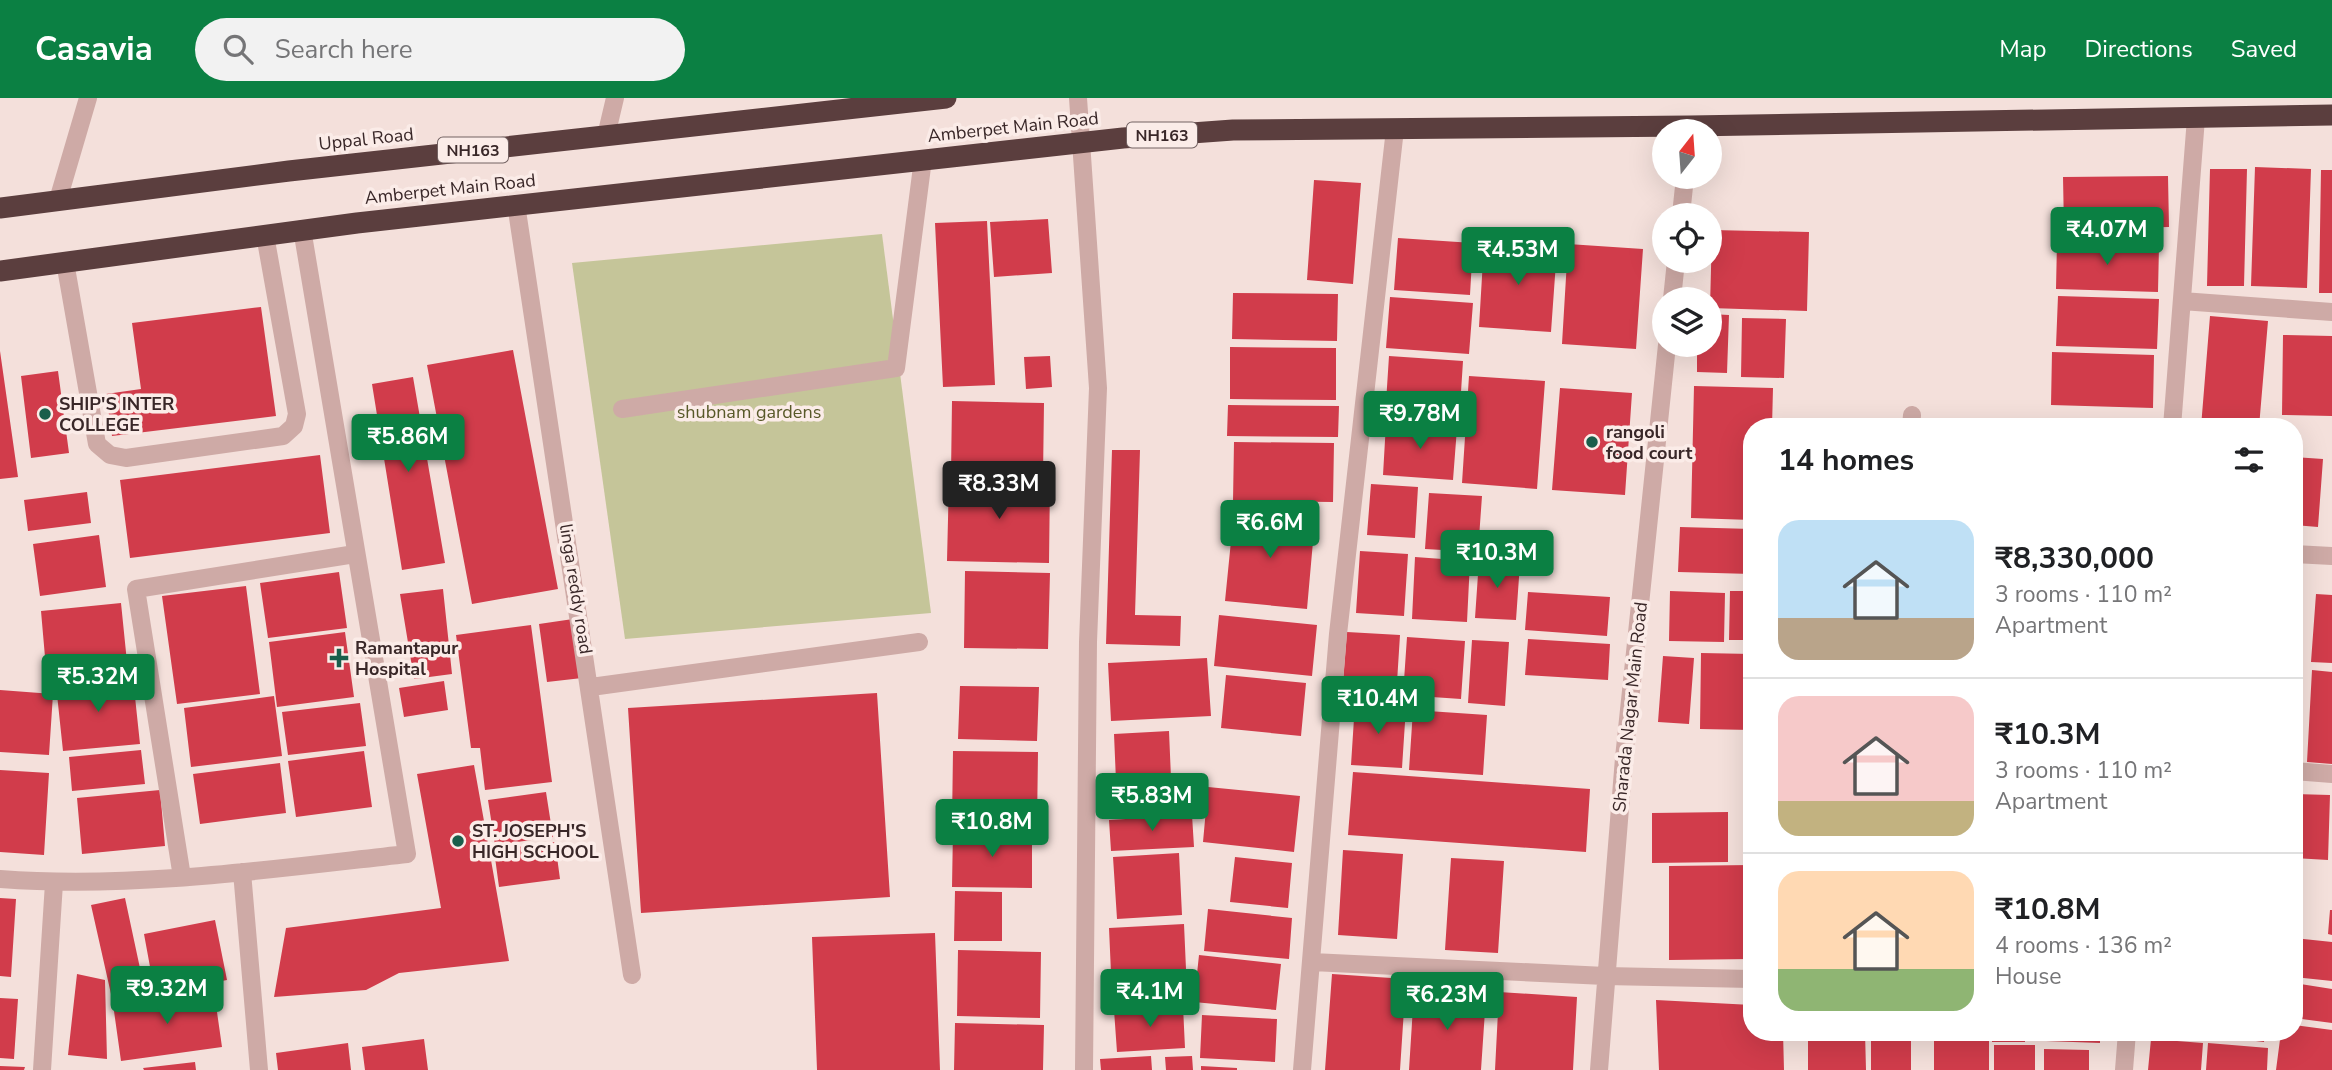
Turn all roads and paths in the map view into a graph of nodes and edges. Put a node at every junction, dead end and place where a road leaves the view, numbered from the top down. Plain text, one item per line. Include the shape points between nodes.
1 (89, 98) edge
2 (615, 98) edge
3 (946, 98) edge
4 (1078, 98) edge
5 (2332, 115) edge
6 (2196, 118) junction
7 (1722, 128) edge
8 (1395, 129) junction
9 (1652, 129) edge
10 (606, 135) junction
11 (1082, 143) junction
12 (923, 159) junction
13 (58, 200) junction
14 (516, 204) junction
15 (0, 208) edge
16 (265, 235) junction
17 (303, 236) junction
18 (65, 262) junction
19 (0, 271) edge
20 (2182, 301) junction
21 (2332, 312) edge
22 (1666, 357) edge
23 (622, 409) dead end
24 (2173, 418) edge
25 (355, 554) junction
26 (2303, 554) edge
27 (2332, 556) edge
28 (919, 642) dead end
29 (591, 687) junction
30 (2303, 772) edge
31 (2332, 774) edge
32 (406, 847) junction
33 (242, 872) junction
34 (182, 877) junction
35 (0, 879) edge
36 (54, 883) junction
37 (1312, 962) junction
38 (632, 975) dead end
39 (1605, 976) junction
40 (1743, 979) edge
41 (2126, 1041) edge
42 (42, 1070) edge
43 (259, 1070) edge
44 (1084, 1070) edge
45 (1302, 1070) edge
46 (1599, 1070) edge
47 (2124, 1070) edge

1 - 13 street
2 - 10 street
3 - 10 highway, Uppal Road / NH163
4 - 11 street
5 - 6 highway, Amberpet Main Road / NH163
6 - 7 highway, Amberpet Main Road / NH163
6 - 20 street
8 - 9 highway, Amberpet Main Road / NH163
8 - 11 highway, Amberpet Main Road / NH163 via 1233,130
8 - 37 street via 1338,634
10 - 13 highway, Uppal Road / NH163
11 - 12 highway, Amberpet Main Road / NH163
11 - 44 street via 1098,388 1088,642
12 - 14 highway, Amberpet Main Road / NH163
12 - 23 street via 896,368
13 - 15 highway, Uppal Road / NH163
14 - 17 highway, Amberpet Main Road / NH163
14 - 29 street, linga reddy road
16 - 17 highway, Amberpet Main Road / NH163
16 - 18 highway, Amberpet Main Road / NH163
16 - 18 street via 297,414 294,426 283,436 127,458 110,456 97,444
17 - 25 street
17 - 32 street
18 - 19 highway, Amberpet Main Road / NH163
20 - 21 street
20 - 24 street
22 - 39 street, Sharada Nagar Main Road
25 - 32 street
25 - 34 street via 136,590
26 - 27 street
28 - 29 street
29 - 38 street, linga reddy road
30 - 31 street
32 - 33 street
33 - 34 street
33 - 43 street
34 - 36 street
35 - 36 street
36 - 42 street
37 - 39 street
37 - 45 street
39 - 40 street
39 - 46 street, Sharada Nagar Main Road
41 - 47 street

